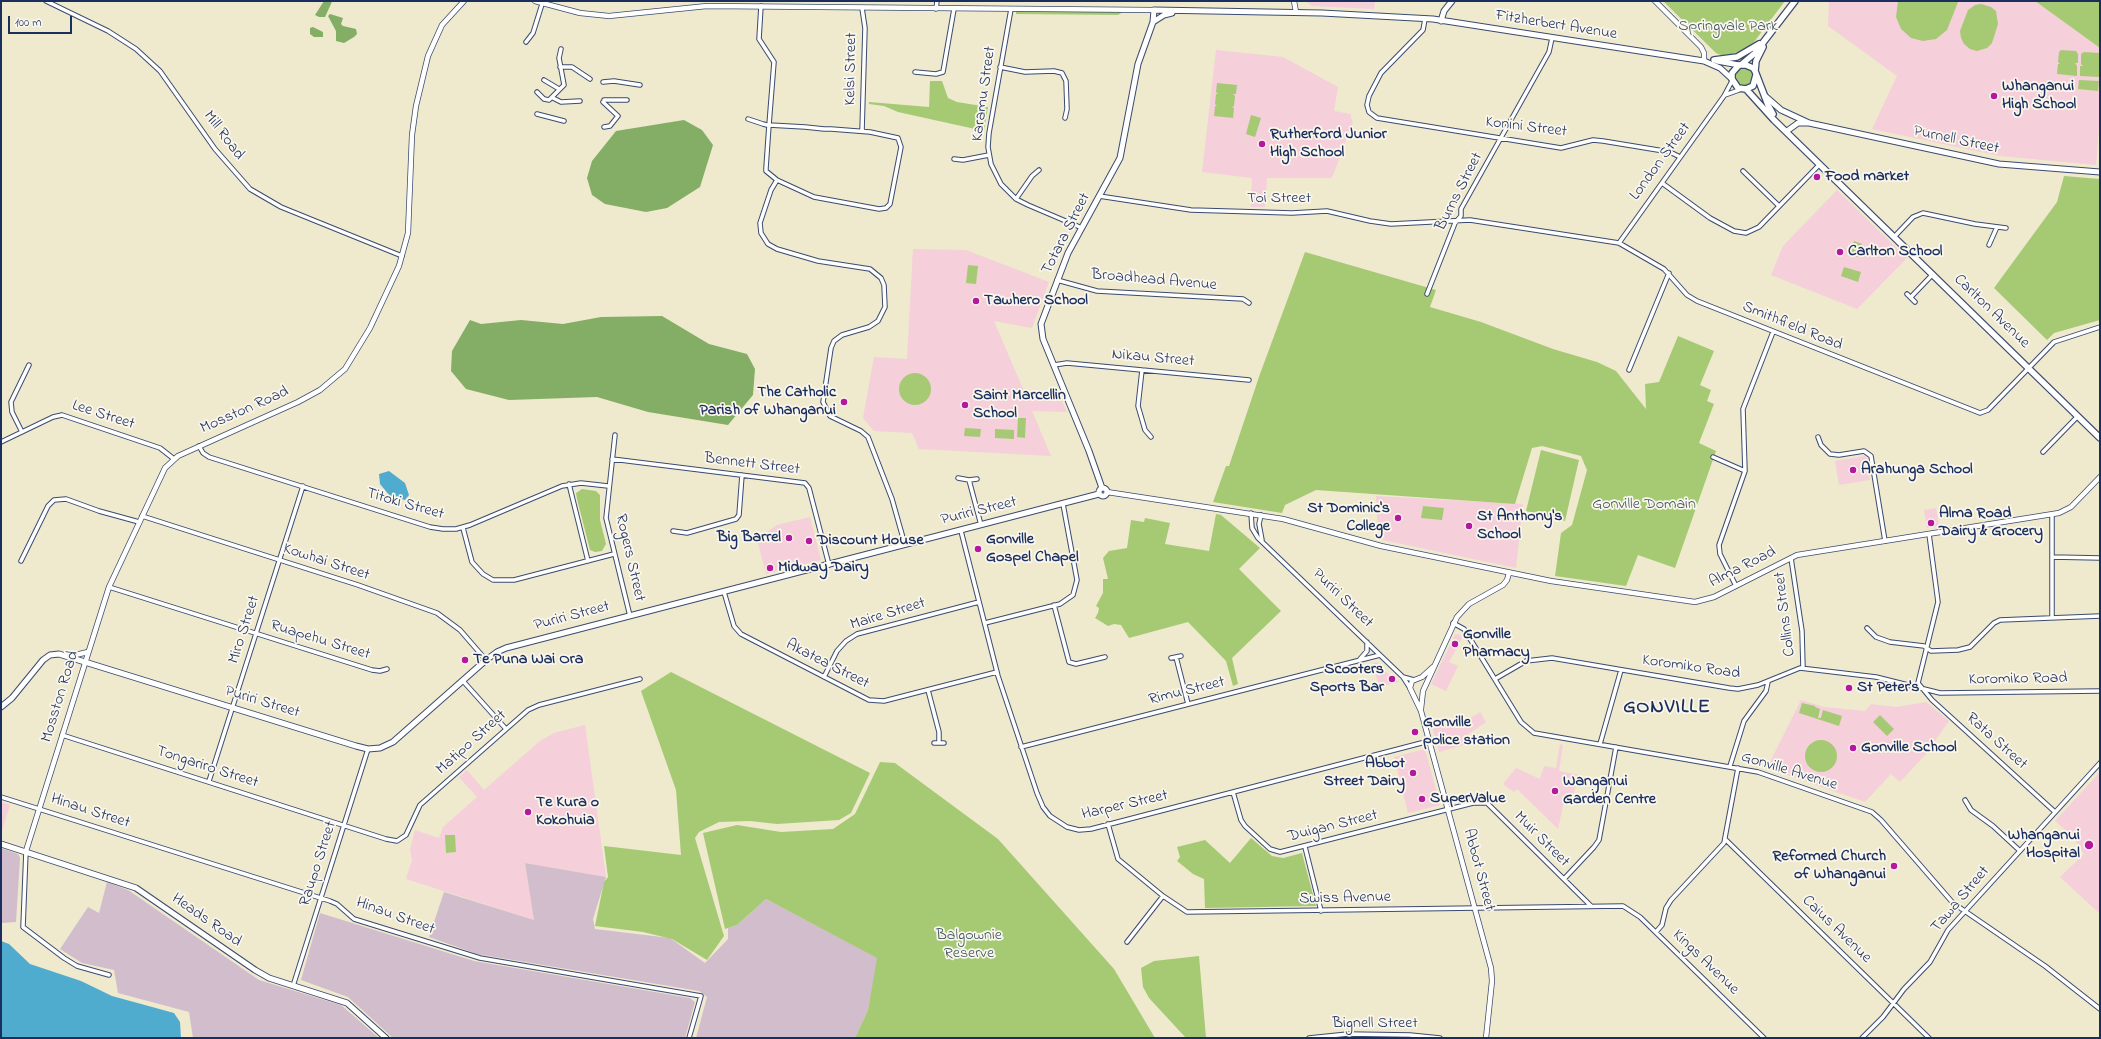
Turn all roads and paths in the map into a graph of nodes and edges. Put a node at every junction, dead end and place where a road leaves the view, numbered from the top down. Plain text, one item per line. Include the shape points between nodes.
1 (46, 1) edge
2 (464, 1) edge
3 (468, 1) edge
4 (535, 1) edge
5 (937, 1) edge
6 (1294, 1) edge
7 (1451, 1) edge
8 (1654, 1) edge
9 (1795, 1) edge
10 (543, 2) edge
11 (761, 6) junction
12 (862, 8) junction
13 (936, 9) junction
14 (954, 9) junction
15 (1011, 9) junction
16 (1154, 10) junction
17 (1178, 11) junction
18 (1296, 12) junction
19 (450, 15) junction
20 (1425, 19) junction
21 (1441, 21) junction
22 (1153, 22) junction
23 (1552, 38) junction
24 (1766, 39) junction
25 (526, 42) dead end
26 (561, 49) dead end
27 (1714, 60) junction
28 (1704, 62) junction
29 (1741, 65) junction
30 (560, 67) junction
31 (1000, 67) junction
32 (915, 72) dead end
33 (1756, 73) junction
34 (590, 79) dead end
35 (544, 80) dead end
36 (1732, 80) junction
37 (603, 82) dead end
38 (640, 85) dead end
39 (559, 89) junction
40 (1744, 89) junction
41 (537, 92) dead end
42 (1724, 96) junction
43 (1764, 96) junction
44 (553, 98) junction
45 (627, 100) dead end
46 (580, 101) dead end
47 (575, 102) junction
48 (576, 107) dead end
49 (537, 114) dead end
50 (1065, 118) dead end
51 (748, 119) dead end
52 (564, 121) dead end
53 (1809, 122) junction
54 (1780, 124) junction
55 (769, 125) junction
56 (604, 127) dead end
57 (862, 131) junction
58 (1788, 131) junction
59 (1501, 138) junction
60 (989, 155) junction
61 (1680, 157) junction
62 (954, 159) dead end
63 (1820, 164) junction
64 (1038, 170) dead end
65 (1743, 171) dead end
66 (2100, 172) edge
67 (776, 180) junction
68 (1662, 183) junction
69 (1099, 196) junction
70 (1016, 199) junction
71 (1779, 206) junction
72 (1458, 219) junction
73 (1997, 227) junction
74 (1082, 228) junction
75 (2006, 228) dead end
76 (1895, 236) junction
77 (1619, 243) junction
78 (1990, 245) dead end
79 (402, 256) junction
80 (1669, 273) junction
81 (1933, 274) junction
82 (1057, 280) junction
83 (1427, 294) dead end
84 (1907, 294) dead end
85 (1911, 297) junction
86 (1915, 302) dead end
87 (1249, 303) dead end
88 (2100, 327) edge
89 (1773, 332) junction
90 (29, 364) dead end
91 (1054, 365) junction
92 (2029, 367) junction
93 (1142, 370) junction
94 (1629, 370) dead end
95 (1249, 380) dead end
96 (2078, 416) junction
97 (22, 432) junction
98 (615, 435) dead end
99 (2099, 436) edge
100 (1151, 437) dead end
101 (1818, 437) dead end
102 (1, 442) edge
103 (199, 446) junction
104 (2043, 452) dead end
105 (1713, 457) dead end
106 (174, 459) junction
107 (612, 459) junction
108 (1745, 471) junction
109 (742, 475) junction
110 (2100, 477) edge
111 (958, 478) dead end
112 (977, 479) dead end
113 (969, 480) junction
114 (569, 484) junction
115 (303, 486) junction
116 (608, 486) junction
117 (1102, 488) junction
118 (1107, 492) junction
119 (1099, 494) junction
120 (1063, 504) junction
121 (1251, 513) junction
122 (1261, 515) junction
123 (2052, 515) junction
124 (142, 516) junction
125 (139, 522) junction
126 (981, 525) junction
127 (463, 528) junction
128 (960, 530) junction
129 (673, 531) dead end
130 (1929, 534) junction
131 (1262, 540) junction
132 (1885, 541) junction
133 (905, 545) junction
134 (614, 554) junction
135 (2052, 557) junction
136 (1791, 558) junction
137 (2100, 558) edge
138 (280, 560) junction
139 (588, 560) junction
140 (21, 561) dead end
141 (829, 565) junction
142 (1509, 573) junction
143 (1736, 586) junction
144 (109, 587) junction
145 (724, 592) junction
146 (979, 602) junction
147 (1054, 605) junction
148 (630, 616) junction
149 (2100, 616) edge
150 (2052, 618) junction
151 (985, 623) junction
152 (1453, 623) junction
153 (1866, 628) dead end
154 (256, 634) junction
155 (1367, 641) junction
156 (1927, 648) junction
157 (88, 652) junction
158 (1380, 655) junction
159 (71, 656) junction
160 (1181, 656) dead end
161 (1105, 657) dead end
162 (486, 660) junction
163 (1359, 660) junction
164 (85, 661) junction
165 (1432, 667) junction
166 (1804, 668) junction
167 (387, 669) dead end
168 (1622, 670) junction
169 (997, 672) junction
170 (824, 677) junction
171 (1403, 677) junction
172 (640, 679) dead end
173 (1419, 679) junction
174 (1495, 679) junction
175 (1414, 680) junction
176 (463, 681) junction
177 (1768, 682) junction
178 (1425, 686) junction
179 (1411, 688) junction
180 (1921, 689) junction
181 (928, 690) junction
182 (1423, 691) junction
183 (2100, 691) edge
184 (1188, 704) junction
185 (1, 707) edge
186 (233, 708) junction
187 (1421, 711) junction
188 (506, 729) junction
189 (62, 735) junction
190 (1429, 740) junction
191 (934, 742) dead end
192 (939, 743) junction
193 (944, 743) dead end
194 (1600, 744) junction
195 (1021, 747) junction
196 (1616, 747) junction
197 (368, 749) junction
198 (2100, 763) edge
199 (1730, 766) junction
200 (1738, 768) junction
201 (209, 781) junction
202 (1233, 792) junction
203 (1, 797) edge
204 (1965, 800) dead end
205 (39, 808) junction
206 (1448, 810) junction
207 (2055, 812) junction
208 (1108, 824) junction
209 (344, 825) junction
210 (1725, 839) junction
211 (1, 844) edge
212 (1305, 847) junction
213 (2019, 850) junction
214 (26, 851) junction
215 (1564, 879) junction
216 (1163, 896) junction
217 (321, 898) junction
218 (1590, 905) junction
219 (1475, 908) junction
220 (1627, 908) joint
221 (1321, 911) junction
222 (1964, 911) junction
223 (1656, 932) junction
224 (1127, 942) dead end
225 (109, 975) dead end
226 (293, 986) junction
227 (1894, 1004) junction
228 (2100, 1009) edge
229 (386, 1038) edge
230 (689, 1038) edge
231 (1309, 1038) edge
232 (1440, 1038) edge
233 (1486, 1038) edge
234 (1764, 1038) edge
235 (1862, 1038) edge
236 (1929, 1038) edge

1 - 79 street, Mill Road via 108,31 136,49 160,71 215,149 250,189 281,207
2 - 19 street, Mosston Road
3 - 19 street
4 - 10 street, Fitzherbert Avenue
5 - 13 street
6 - 18 street
7 - 21 main road via 1444,10
8 - 28 street via 1700,45 1704,53
9 - 24 highway
10 - 11 street, Fitzherbert Avenue via 580,13 609,16 707,6
10 - 25 street via 533,33
11 - 12 street, Fitzherbert Avenue
11 - 55 street via 759,40 774,62
12 - 13 street, Fitzherbert Avenue
12 - 57 street, Kelsi Street via 865,28
13 - 14 street, Fitzherbert Avenue
14 - 15 street, Fitzherbert Avenue
14 - 32 street via 943,72
15 - 16 street, Fitzherbert Avenue
15 - 31 street, Karamu Street
16 - 17 main road, Fitzherbert Avenue
16 - 22 main road, Totara Street
17 - 18 main road, Fitzherbert Avenue
17 - 22 main road, Fitzherbert Avenue
18 - 20 main road, Fitzherbert Avenue
19 - 79 street, Mosston Road via 438,32 428,56 416,106 410,157 410,219
20 - 21 main road, Fitzherbert Avenue
20 - 59 street, Konini Street via 1423,30 1381,73 1369,96 1369,112 1377,118
21 - 23 main road, Fitzherbert Avenue
22 - 69 main road, Totara Street via 1138,64 1122,152
23 - 28 main road, Fitzherbert Avenue
23 - 59 street, Burns Street via 1549,52
24 - 27 highway via 1739,56
24 - 29 highway
24 - 33 highway via 1756,61
26 - 30 street
27 - 28 main road
27 - 29 main road
28 - 36 main road, Fitzherbert Avenue via 1720,68
29 - 33 highway via 1749,66
29 - 36 highway via 1732,73
30 - 34 street via 572,67
30 - 39 street via 565,82
31 - 50 street via 1025,72 1062,73 1066,81
31 - 60 street, Karamu Street via 989,133
33 - 40 highway via 1753,86
33 - 43 highway, Carlton Avenue
35 - 39 street
36 - 40 highway via 1735,86
36 - 42 street, London Street
37 - 38 street
39 - 44 street
40 - 42 street via 1729,92
40 - 54 highway, Carlton Avenue
41 - 44 street via 546,100
42 - 61 street, London Street
43 - 53 main road, Purnell Street via 1781,110
43 - 54 highway, Carlton Avenue
44 - 47 street via 561,102
45 - 56 street via 604,101 618,116 610,126
46 - 47 street
47 - 48 street
49 - 52 street
51 - 55 street
53 - 58 main road via 1798,123
53 - 66 main road, Purnell Street via 1999,164
54 - 58 highway, Carlton Avenue
55 - 57 street
55 - 67 street via 766,168
57 - 67 street via 895,136 901,143 888,207 879,209 817,198
58 - 63 highway, Carlton Avenue
59 - 61 street, Konini Street via 1561,148 1593,140 1603,141 1670,152
59 - 72 street, Burns Street via 1462,206
60 - 62 street via 963,160
60 - 70 street, Karamu Street via 1001,184
61 - 68 street, London Street
63 - 71 street
63 - 76 highway, Carlton Avenue
64 - 70 street
65 - 71 street
67 - 133 street via 760,222 761,233 768,244 777,249 818,260 870,269 881,278 884,285 885,307 878,321 869,327 842,335 834,342 823,402 830,416 868,437 892,499
68 - 71 street via 1706,215 1737,232 1755,230
68 - 77 street, London Street
69 - 72 street, Toi Street via 1191,210 1292,213 1327,211 1391,224
69 - 74 main road, Totara Street
70 - 74 street, Karamu Street
72 - 77 street, Smithfield Road
72 - 83 street, Burns Street
73 - 75 street
73 - 76 street via 1923,213 1913,217
73 - 78 street
74 - 82 main road, Totara Street
76 - 81 highway, Carlton Avenue
77 - 80 street, Smithfield Road
79 - 103 street, Mosston Road via 370,328 357,351 334,379 298,402
80 - 89 street, Smithfield Road via 1692,299
80 - 94 street
81 - 85 street
81 - 92 highway, Carlton Avenue
82 - 87 street, Broadhead Avenue via 1097,291 1243,299
82 - 91 main road, Totara Street via 1041,327
84 - 85 street
85 - 86 street
88 - 92 street, Smithfield Road via 2060,339 2049,346
89 - 92 street, Smithfield Road via 1980,413 1988,410
89 - 108 street via 1743,409
90 - 97 street via 11,402 12,412
91 - 93 street, Nikau Street via 1067,363
91 - 117 main road, Totara Street
92 - 96 highway, Carlton Avenue
93 - 95 street, Nikau Street
93 - 100 street via 1138,406 1145,430
96 - 99 highway, Carlton Avenue
96 - 104 street
97 - 102 street, Lee Street
97 - 106 street, Lee Street via 53,416 69,416 160,448
98 - 107 street, Rogers Street
101 - 132 street via 1821,445 1830,454 1864,451 1871,456
103 - 106 street, Mosston Road
103 - 115 street, Titoki Street via 202,453 209,457
105 - 108 street
106 - 124 street, Mosston Road via 162,473
107 - 109 street, Bennett Street
107 - 116 street, Rogers Street
108 - 143 street via 1718,548
109 - 129 street via 739,516 736,519 687,533
109 - 141 street, Bennett Street via 799,481 808,485
110 - 123 street, Alma Road via 2071,507
111 - 113 street
112 - 113 street
113 - 126 street
114 - 116 street, Titoki Street
114 - 127 street, Titoki Street
114 - 139 street
115 - 127 street, Titoki Street via 430,527
115 - 138 street, Miro Street
116 - 134 street, Rogers Street via 606,518
117 - 118 main road
117 - 119 main road
118 - 119 main road via 1104,495
118 - 121 street
119 - 120 main road, Puriri Street
120 - 126 main road, Puriri Street
120 - 147 street via 1077,580 1075,590 1069,598
121 - 122 street
121 - 131 street, Puriri Street via 1254,532
122 - 131 street
122 - 142 street, Alma Road via 1381,546
123 - 130 street, Alma Road
123 - 135 street
124 - 125 street, Mosston Road
124 - 138 street, Kowhai Street
125 - 140 street via 66,500 54,500 48,506
125 - 144 street, Mosston Road
126 - 128 main road, Puriri Street
127 - 139 street via 472,562 493,580 514,580
128 - 133 main road, Puriri Street
128 - 146 street, Harper Street
130 - 132 street, Alma Road
130 - 156 street via 1938,602
131 - 155 street, Puriri Street
132 - 136 street, Alma Road
133 - 141 main road, Puriri Street
134 - 139 street
134 - 148 street, Rogers Street
135 - 137 street
135 - 150 street
136 - 143 street, Alma Road
136 - 166 street, Collins Street via 1802,630
138 - 154 street, Miro Street
138 - 162 street, Kowhai Street via 437,613 460,630
141 - 145 main road, Puriri Street
142 - 143 street, Alma Road via 1571,585 1695,602 1707,600
142 - 152 street via 1506,582 1466,607
144 - 154 street, Ruapehu Street
144 - 157 street, Mosston Road
145 - 148 main road, Puriri Street
145 - 170 street, Akatea Street via 737,630
146 - 151 street, Harper Street
146 - 170 street, Maire Street via 858,634 846,641 837,651
147 - 151 street
147 - 161 street via 1069,662 1076,664
148 - 162 main road, Puriri Street via 506,648
149 - 150 street
150 - 156 street via 1998,620 1970,647 1963,650 1931,651
151 - 169 street, Harper Street
152 - 165 street
152 - 174 street, Gonville Avenue via 1464,629
153 - 156 street via 1890,642
154 - 167 street, Ruapehu Street via 372,670
154 - 186 street, Miro Street
155 - 158 street, Puriri Street
155 - 163 street via 1366,654
156 - 180 street via 1918,683
157 - 159 street
157 - 164 street, Mosston Road
158 - 163 street, Rimu Street
158 - 171 street, Puriri Street
159 - 164 main road, Puriri Street
159 - 185 main road, Puriri Street via 47,656 12,698
160 - 184 street via 1174,658
162 - 176 main road, Puriri Street
163 - 184 street, Rimu Street
164 - 186 main road, Puriri Street
164 - 189 street, Mosston Road
165 - 173 street
165 - 178 street
166 - 177 street, Koromiko Road via 1796,668
166 - 180 street, Koromiko Road via 1876,677
168 - 174 street, Koromiko Road via 1552,658 1526,661
168 - 177 street, Koromiko Road via 1729,688 1746,688
168 - 194 street
169 - 181 street, Akatea Street
169 - 195 street, Harper Street
170 - 181 street, Akatea Street via 863,698 874,701
171 - 175 street, Puriri Street
171 - 179 street, Puriri Street
172 - 188 street, Matipo Street via 532,707
173 - 175 street
173 - 178 street
174 - 194 street, Gonville Avenue via 1529,730
175 - 179 street
176 - 188 street
176 - 197 main road, Puriri Street via 393,742 380,748
177 - 199 street via 1769,687 1744,721
178 - 182 street
179 - 182 street via 1416,693
179 - 187 street, Abbot Street
180 - 183 street, Koromiko Road via 1940,693
180 - 207 street, Rata Street
181 - 192 street via 939,732
182 - 187 street, Abbot Street
184 - 195 street, Rimu Street
186 - 197 main road, Puriri Street
186 - 201 street, Miro Street
187 - 190 street, Abbot Street
188 - 209 street, Matipo Street via 420,805 408,832 401,840 386,839
189 - 201 street, Tongariro Street
189 - 205 street, Mosston Road
190 - 202 street, Harper Street
190 - 206 street, Abbot Street
191 - 192 street
192 - 193 street
194 - 196 street, Gonville Avenue
195 - 208 street, Harper Street via 1040,801 1050,816 1060,824 1073,829
196 - 199 street, Gonville Avenue
196 - 215 street via 1599,840
197 - 209 street, Raupo Street
198 - 207 street, Tawa Street
199 - 200 street, Gonville Avenue
200 - 210 street
200 - 222 street, Gonville Avenue via 1763,773 1872,812 1947,896
201 - 209 street, Tongariro Street
202 - 208 street, Harper Street
202 - 212 street, Duigan Street via 1241,820 1270,849 1280,852
203 - 205 street, Hinau Street
204 - 213 street via 1971,810
205 - 214 street, Mosston Road
205 - 217 street, Hinau Street
206 - 212 street, Duigan Street
206 - 215 street, Muir Street via 1472,803 1486,803
206 - 219 street, Abbot Street
207 - 213 street, Tawa Street
208 - 216 street, Swiss Avenue via 1118,859
209 - 217 street, Raupo Street
210 - 223 street via 1721,848 1671,900 1662,925
210 - 227 street, Caius Avenue
211 - 214 main road, Heads Road
212 - 221 street
213 - 222 street, Tawa Street
214 - 225 street via 23,927 77,966
214 - 226 main road, Heads Road via 136,888 255,970
215 - 218 street, Muir Street
216 - 221 street, Swiss Avenue via 1183,911 1192,913
216 - 224 street
217 - 226 street, Raupo Street
217 - 230 street, Hinau Street via 337,904 354,919 480,958 701,996
218 - 219 street, Swiss Avenue
218 - 220 street, Swiss Avenue via 1618,905
219 - 221 street, Swiss Avenue
219 - 233 street, Abbot Street via 1492,974
220 - 223 street, Kings Avenue
222 - 227 street, Tawa Street via 1948,930 1930,962 1904,989
222 - 228 street, Gonville Avenue via 2045,966
223 - 234 street, Kings Avenue
226 - 229 main road, Heads Road via 347,1002
227 - 235 street, Tawa Street
227 - 236 street, Caius Avenue
231 - 232 street, Bignell Street via 1348,1034

